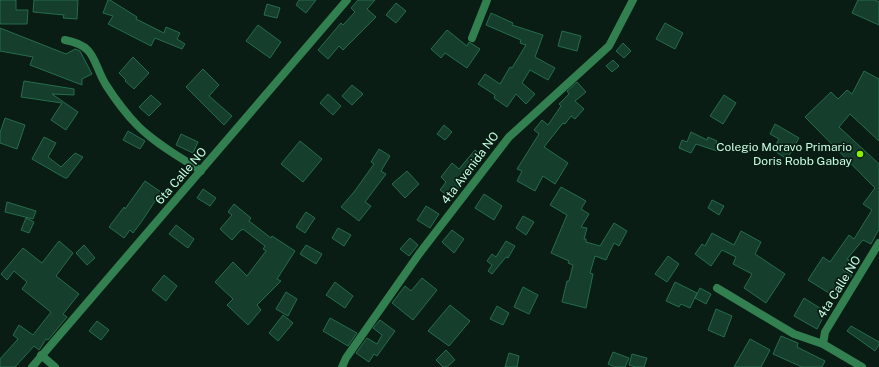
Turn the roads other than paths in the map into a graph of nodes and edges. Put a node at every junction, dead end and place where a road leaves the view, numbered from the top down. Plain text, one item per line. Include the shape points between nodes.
1 (348, 0) edge
2 (487, 0) edge
3 (633, 0) edge
4 (472, 38) dead end
5 (65, 40) dead end
6 (201, 171) junction
7 (879, 243) edge
8 (716, 288) dead end
9 (823, 344) junction
10 (41, 355) junction
11 (32, 367) edge
12 (55, 367) edge
13 (342, 367) edge
14 (862, 367) edge

1 - 6 street, 6ta Calle NO
2 - 4 street
3 - 13 street, 4ta Avenida NO via 609,46 508,137 419,254
5 - 6 street via 87,48 106,84 139,127
6 - 10 street, 6ta Calle NO
7 - 9 street, 4ta Calle NO via 828,326
8 - 9 street via 794,334
9 - 14 street
10 - 11 street, 6ta Calle NO
10 - 12 street

